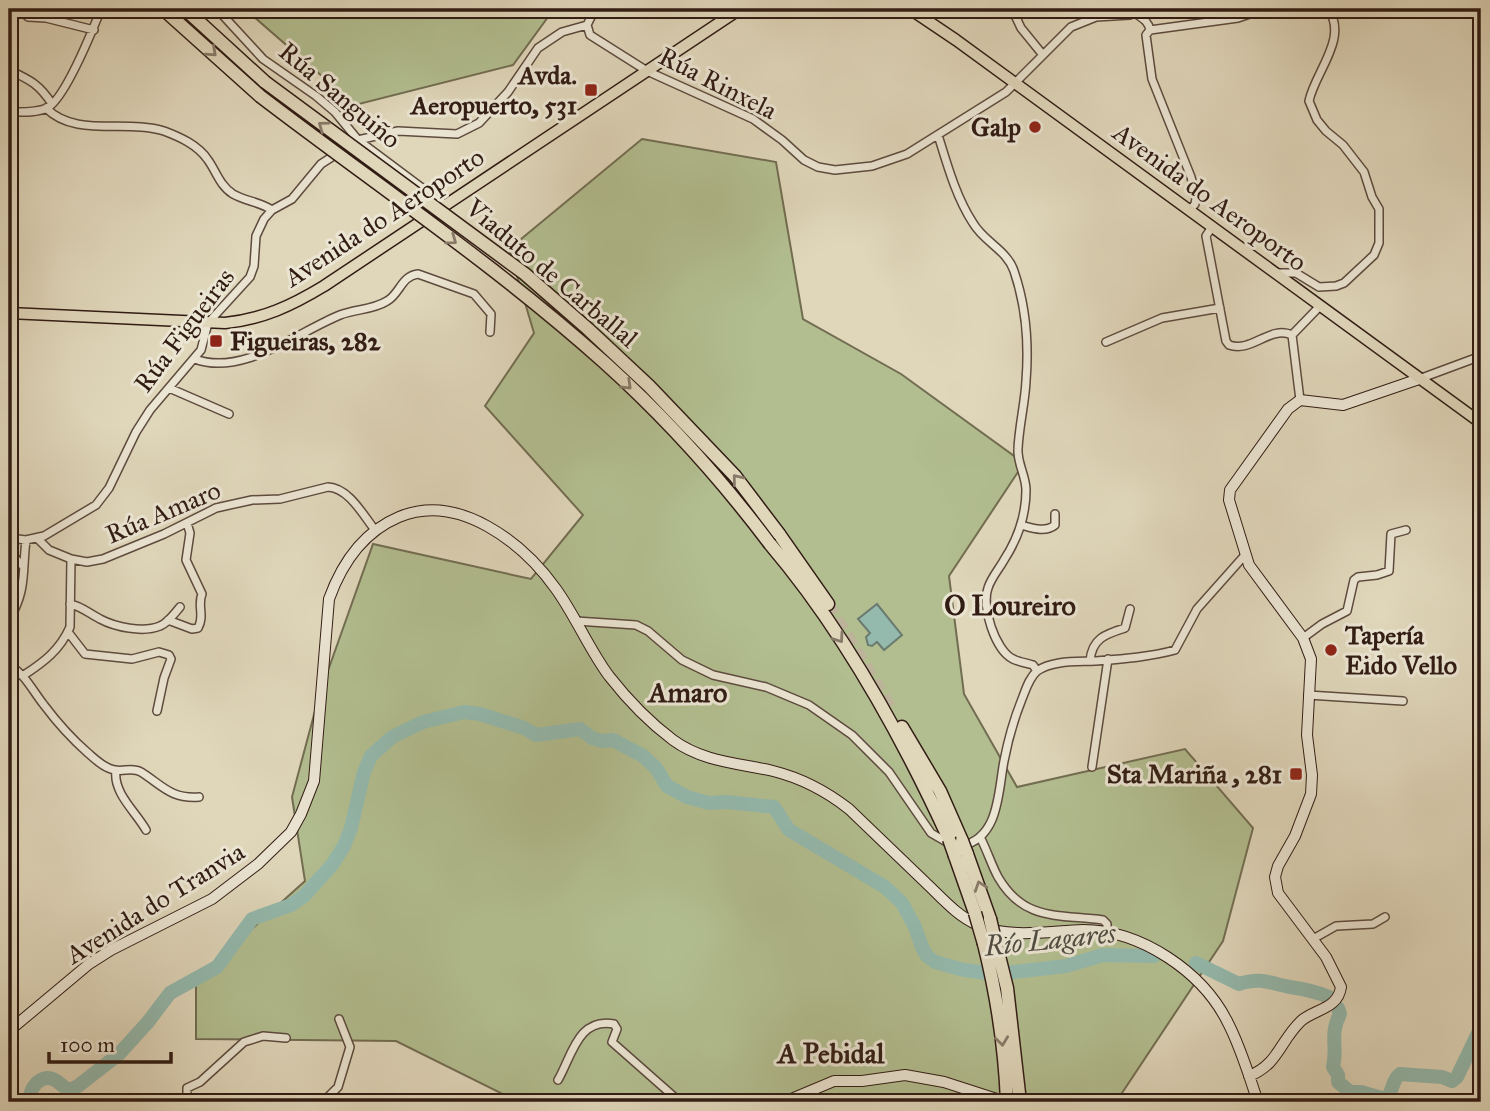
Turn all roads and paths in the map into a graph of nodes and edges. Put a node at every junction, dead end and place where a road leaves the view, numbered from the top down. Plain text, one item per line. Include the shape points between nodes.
1 (20, 9) edge
2 (102, 9) edge
3 (163, 9) edge
4 (185, 9) edge
5 (217, 9) edge
6 (594, 9) edge
7 (740, 9) edge
8 (910, 9) edge
9 (1012, 9) edge
10 (1264, 9) edge
11 (1328, 9) edge
12 (1135, 11) edge
13 (588, 28) junction
14 (94, 30) junction
15 (1150, 30) junction
16 (1043, 55) junction
17 (9, 70) edge
18 (646, 71) junction
19 (1016, 83) junction
20 (49, 106) junction
21 (9, 112) edge
22 (938, 135) junction
23 (359, 140) junction
24 (445, 205) junction
25 (272, 210) junction
26 (1190, 210) junction
27 (11, 212) dead end
28 (1212, 227) junction
29 (9, 232) edge
30 (1275, 273) junction
31 (1320, 306) junction
32 (1220, 308) junction
33 (9, 313) edge
34 (208, 323) junction
35 (490, 332) dead end
36 (1292, 335) junction
37 (1106, 342) dead end
38 (1481, 356) edge
39 (195, 359) junction
40 (1419, 379) junction
41 (169, 388) junction
42 (1300, 400) junction
43 (229, 414) dead end
44 (1481, 423) edge
45 (1055, 514) dead end
46 (187, 523) junction
47 (1021, 525) junction
48 (375, 530) junction
49 (1406, 530) dead end
50 (9, 538) edge
51 (37, 538) junction
52 (774, 539) junction
53 (26, 540) junction
54 (9, 552) edge
55 (1245, 555) junction
56 (71, 559) junction
57 (23, 566) junction
58 (70, 604) junction
59 (828, 604) tunnel mouth
60 (180, 607) dead end
61 (1130, 609) dead end
62 (9, 620) edge
63 (168, 620) junction
64 (576, 621) junction
65 (68, 632) junction
66 (1303, 638) junction
67 (1108, 659) junction
68 (1090, 661) junction
69 (9, 665) edge
70 (1037, 671) junction
71 (24, 675) junction
72 (1308, 695) junction
73 (1403, 701) dead end
74 (891, 708) tunnel mouth
75 (157, 711) dead end
76 (1092, 767) dead end
77 (116, 771) junction
78 (199, 797) dead end
79 (146, 830) dead end
80 (964, 845) junction
81 (1385, 917) dead end
82 (1107, 932) junction
83 (1312, 939) junction
84 (339, 1019) dead end
85 (9, 1031) edge
86 (286, 1038) dead end
87 (1249, 1076) junction
88 (558, 1080) dead end
89 (813, 1088) junction
90 (1257, 1097) edge
91 (982, 1099) edge
92 (187, 1102) edge
93 (323, 1102) edge
94 (680, 1102) edge
95 (784, 1102) edge
96 (818, 1102) edge
97 (1006, 1102) edge
98 (1020, 1102) edge
99 (1246, 1102) edge

1 - 14 street via 28,17
2 - 14 street
3 -> 52 highway, Viaduto de Carballal, bridge via 260,96 514,286 605,363
52 -> 4 highway, Viaduto de Carballal, bridge via 736,476 588,328 470,232 265,82
5 - 23 street, Rúa Sanguiño via 263,59 335,112
6 - 13 street
7 - 18 main road, Avenida do Aeroporto
8 - 19 main road, Avenida do Aeroporto
9 - 16 street
10 - 15 street via 1238,18
11 - 30 street via 1334,18 1334,42 1309,101 1317,120 1364,173 1379,209 1379,243 1374,255 1336,286 1319,287 1296,273
12 - 15 street
12 - 16 street, Rúa Rinxela via 1123,17 1096,17 1071,27
13 - 18 street, Rúa Rinxela via 590,36
13 - 23 street, Rúa Figueiras via 562,32 538,48 508,92 479,124 466,131 398,131
14 - 20 street via 61,94
15 - 26 street via 1146,35 1152,79 1191,177 1196,198
16 - 19 street, Rúa Rinxela
17 - 20 street via 35,82
18 - 22 street, Rúa Rinxela via 753,119 794,154 818,167 872,166 907,155
18 - 24 main road, Avenida do Aeroporto
19 - 22 street, Rúa Rinxela
19 - 26 main road, Avenida do Aeroporto
20 - 21 street
20 - 25 street via 55,118 98,126 143,127 177,137 200,151 233,194
22 - 47 street via 973,224 1008,258 1025,316 1026,380 1018,452 1026,488
23 - 24 street, Rúa Sanguiño
23 - 25 street, Rúa Figueiras via 321,164 292,199
24 - 34 main road, Avenida do Aeroporto via 289,307 244,321
25 - 34 street, Rúa Figueiras via 256,236 250,277
26 - 28 main road, Avenida do Aeroporto
27 - 29 street
28 - 30 main road, Avenida do Aeroporto
28 - 32 street via 1206,236
30 - 31 main road, Avenida do Aeroporto
31 - 36 street
31 - 40 main road, Avenida do Aeroporto
32 - 36 street via 1226,341 1233,347 1278,332
32 - 37 street via 1162,318
33 - 34 main road, Avenida do Aeroporto
34 - 39 street, Rúa Figueiras
35 - 39 street via 491,314 474,294 418,274 405,279 386,302 337,316 241,361
36 - 42 street
38 - 40 street
39 - 41 street, Rúa Figueiras
40 - 42 main road via 1343,405
40 - 44 main road, Avenida do Aeroporto
41 - 43 street
41 - 51 street, Rúa Figueiras via 150,410 96,505
42 - 55 main road via 1288,409 1230,490
45 - 47 street via 1051,529
46 - 48 street, Rúa Amaro via 231,504 336,487
46 - 56 street, Rúa Amaro via 103,559
46 - 63 street via 190,533 185,556 202,594 201,623 192,629
47 - 70 street via 988,588 986,603 1002,649
48 - 64 main road, Avenida do Tranvia via 404,515 424,511 475,519 538,569
48 - 85 main road, Avenida do Tranvia via 337,576 329,599 314,781 291,832 212,899 100,957
49 - 66 street via 1391,534 1389,571 1354,580 1347,611
50 - 53 street, Rúa Figueiras
51 - 53 street, Rúa Figueiras
51 - 56 street via 48,550
52 - 59 highway
52 -> 80 highway via 855,661
53 - 57 street
54 - 57 street
55 - 66 main road
55 - 67 street via 1197,610 1175,650
56 - 58 street
57 - 62 street via 24,586
58 - 63 street via 122,627 150,628
58 - 65 street
60 - 63 street
61 - 68 street via 1125,628 1104,635 1091,651
64 - 80 street via 636,625 702,670 766,687 809,705 852,735 889,772 931,833 956,846
64 - 82 main road, Avenida do Tranvia via 608,674 670,737 701,756 797,778 830,794 969,921 1010,933
65 - 71 street via 47,660
65 - 75 street via 85,654 132,659 169,654
66 - 72 main road via 1311,659
67 - 68 street
67 - 76 street
68 - 70 street via 1059,663
69 - 71 street
70 - 80 street via 1018,709 990,826
71 - 77 street via 85,751
72 - 73 street
72 - 83 main road via 1311,794 1275,877 1278,893
74 - 80 highway via 940,791
77 - 78 street via 134,770 167,792
77 - 79 street via 127,804
80 - 82 street via 998,876 1014,899 1037,912 1103,920
80 -> 97 highway, bridge via 993,981
98 -> 80 highway, bridge via 1007,988 990,919
81 - 83 street via 1373,924 1329,928
82 - 87 main road, Avenida do Tranvia via 1148,945 1193,978 1227,1020
83 - 87 main road via 1339,980 1340,993 1332,1005 1299,1023 1265,1070
84 - 93 street via 351,1047 338,1087
86 - 92 street via 263,1036 244,1042 187,1088
87 - 90 main road, Avenida do Tranvia
88 - 94 street via 570,1051 600,1021 614,1024 617,1029 612,1042
89 - 91 main road via 834,1081 905,1075 944,1082
89 - 95 main road
89 - 96 street
90 - 99 main road
91 - 97 main road

